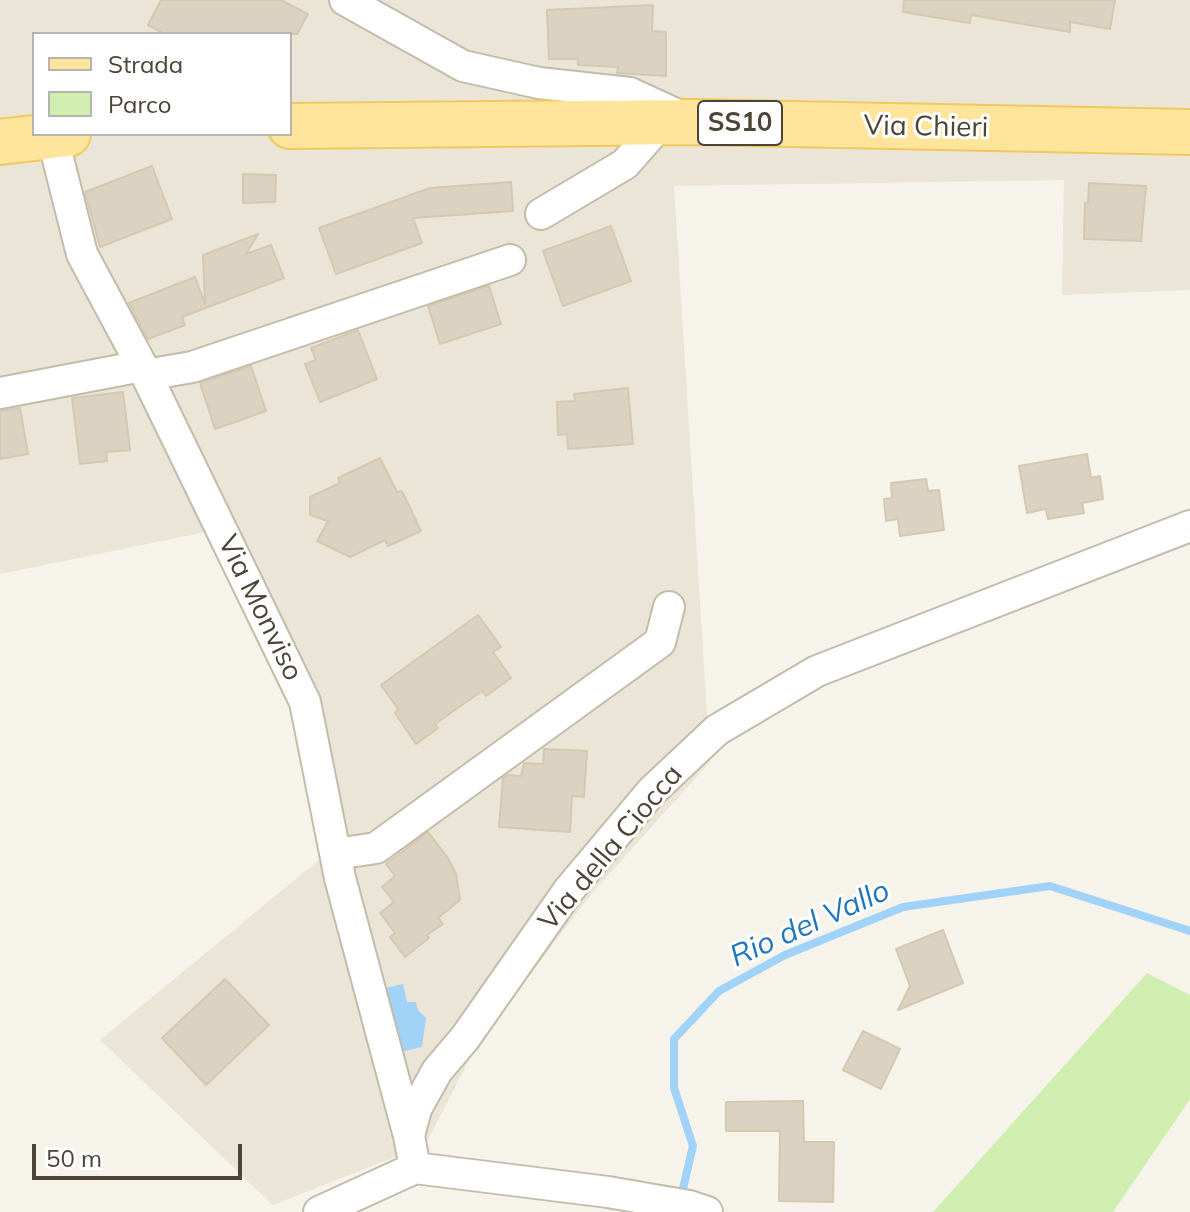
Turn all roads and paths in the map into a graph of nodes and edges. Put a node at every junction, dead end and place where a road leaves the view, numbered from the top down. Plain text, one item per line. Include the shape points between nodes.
1 (345, 0) edge
2 (677, 123) junction
3 (292, 126) edge
4 (1190, 132) edge
5 (51, 136) edge
6 (60, 136) edge
7 (0, 142) edge
8 (541, 214) dead end
9 (510, 260) dead end
10 (144, 371) junction
11 (0, 393) edge
12 (1190, 526) edge
13 (669, 607) dead end
14 (336, 854) junction
15 (409, 1136) junction
16 (415, 1168) junction
17 (319, 1212) edge
18 (707, 1212) edge

1 - 2 street via 463,66 539,83 630,93
2 - 3 main road, Via Chieri / SS10
2 - 4 main road, Via Chieri / SS10
2 - 8 street via 625,164
5 - 7 main road
6 - 10 street, Via Monviso via 82,254
9 - 10 street via 192,367
10 - 11 street
10 - 14 street, Via Monviso via 305,702
12 - 15 street, Via della Ciocca via 817,671 717,730 652,791 568,891 437,1071 416,1109
13 - 14 street via 660,642 376,848
14 - 15 street, Via Monviso
15 - 16 street, Via della Ciocca
16 - 17 street
16 - 18 street via 608,1192

